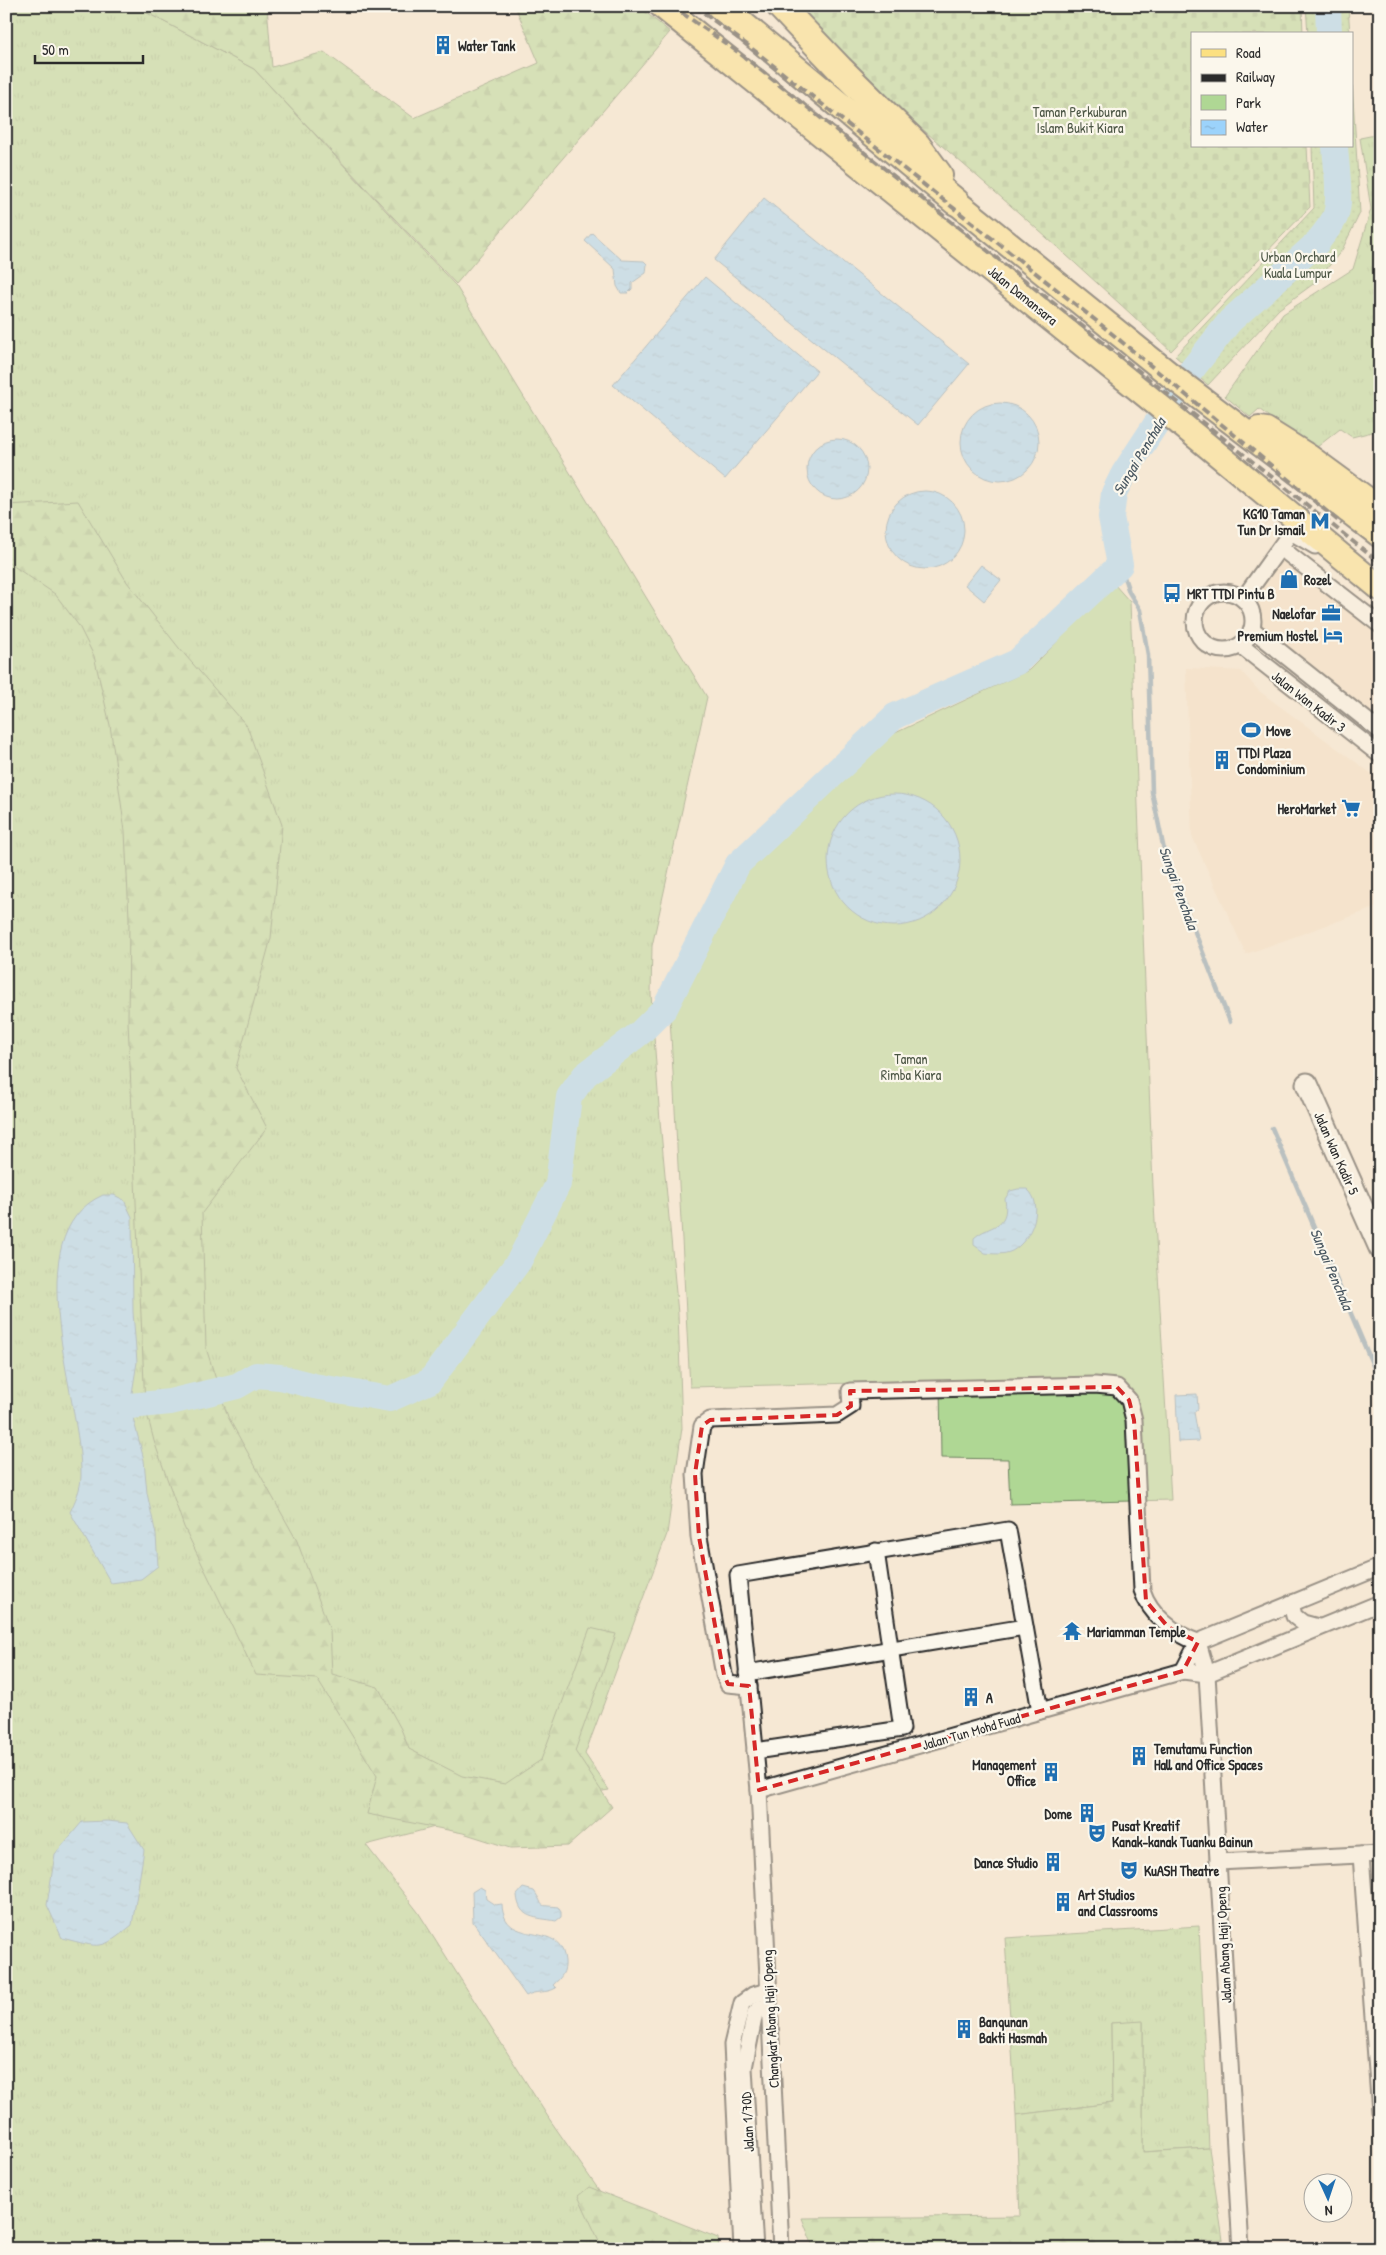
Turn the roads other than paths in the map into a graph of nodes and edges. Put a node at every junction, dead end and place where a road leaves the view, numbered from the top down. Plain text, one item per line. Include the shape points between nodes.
1 (662, 6) edge
2 (720, 6) edge
3 (780, 6) edge
4 (956, 202) junction
5 (1240, 428) junction
6 (1380, 509) edge
7 (1380, 535) edge
8 (1279, 550) junction
9 (1348, 562) junction
10 (1380, 588) edge
11 (1243, 600) junction
12 (1380, 624) edge
13 (1252, 629) junction
14 (1240, 645) junction
15 (1380, 731) edge
16 (1380, 755) edge
17 (1307, 1084) dead end
18 (1380, 1248) edge
19 (876, 1552) junction
20 (1380, 1567) edge
21 (1292, 1603) junction
22 (1380, 1603) edge
23 (1025, 1627) junction
24 (1318, 1627) junction
25 (1198, 1642) junction
26 (891, 1649) junction
27 (1183, 1672) junction
28 (1207, 1674) junction
29 (748, 1679) junction
30 (1040, 1711) junction
31 (755, 1751) junction
32 (759, 1790) junction
33 (1380, 1854) edge
34 (1361, 1855) junction
35 (1218, 1862) junction
36 (1375, 1997) edge
37 (769, 1999) junction
38 (1380, 2112) edge
39 (742, 2249) edge
40 (754, 2249) edge
41 (781, 2249) edge
42 (1240, 2249) edge

1 - 9 main road, Jalan Damansara via 1199,437
2 - 4 highway
3 - 4 highway via 917,145
4 - 5 main road
5 - 6 main road via 1266,430
5 - 7 main road
8 - 9 street via 1291,532
8 - 11 street
8 - 12 street via 1286,552
9 - 10 main road, Jalan Damansara
11 - 13 street via 1252,616
11 - 14 street via 1235,595 1216,593 1201,603 1195,620 1200,638 1206,644 1223,650
13 - 14 street
13 - 15 street, Jalan Wan Kadir 3
14 - 16 street, Jalan Wan Kadir 3
17 - 18 street, Jalan Wan Kadir 5
19 - 23 street via 1008,1530
19 - 26 street
19 - 29 street, Changkat Abang Haji Openg via 738,1575
20 - 21 street
21 - 24 street via 1294,1616 1303,1623
21 - 25 street
22 - 24 street, Jalan Tun Mohd Fuad
23 - 26 street
23 - 30 street
24 - 28 street, Jalan Tun Mohd Fuad
25 - 27 street
25 - 28 street, Jalan Abang Haji Openg
25 - 29 street via 1168,1627 1146,1601 1142,1590 1134,1420 1129,1400 1117,1387 850,1390 851,1406 837,1415 710,1420 702,1426 695,1474 699,1537 724,1675 728,1684
26 - 29 street
26 - 31 street via 902,1729
27 - 28 street, Jalan Tun Mohd Fuad
27 - 30 street, Jalan Tun Mohd Fuad
28 - 35 street, Jalan Abang Haji Openg
29 - 31 street, Changkat Abang Haji Openg
30 - 32 street, Jalan Tun Mohd Fuad
31 - 32 street, Changkat Abang Haji Openg
32 - 37 street, Changkat Abang Haji Openg
33 - 34 street
34 - 35 street
34 - 36 street
35 - 42 street, Jalan Abang Haji Openg
36 - 38 street
37 - 39 street, Jalan 1/70D via 753,1995 742,2003 732,2045
37 - 40 street, Jalan 1/70D via 755,2013 744,2068
37 - 41 street, Changkat Abang Haji Openg

